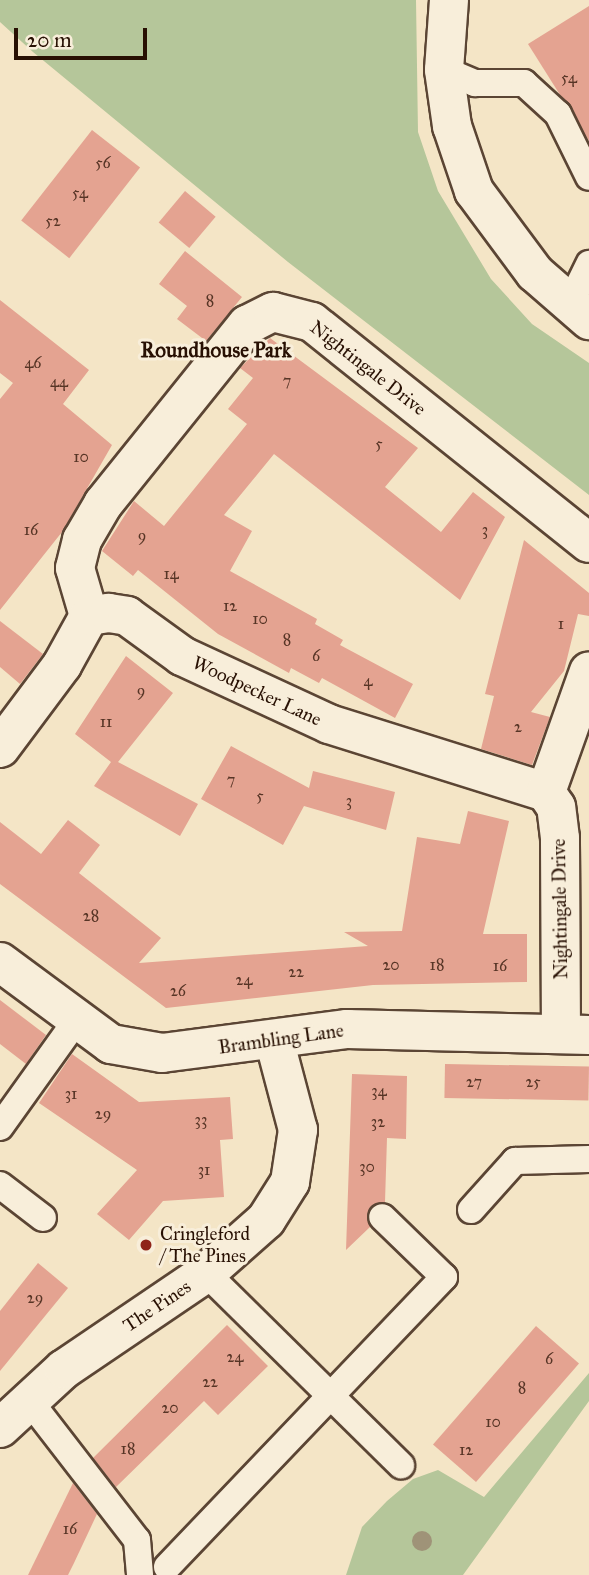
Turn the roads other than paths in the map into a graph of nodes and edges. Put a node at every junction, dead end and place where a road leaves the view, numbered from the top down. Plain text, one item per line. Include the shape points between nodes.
1 (449, 0) edge
2 (444, 70) junction
3 (588, 170) edge
4 (589, 264) edge
5 (575, 309) edge
6 (589, 543) edge
7 (89, 616) junction
8 (589, 671) edge
9 (0, 748) edge
10 (546, 792) junction
11 (0, 962) edge
12 (76, 1021) junction
13 (575, 1035) edge
14 (275, 1043) junction
15 (0, 1127) edge
16 (589, 1159) edge
17 (0, 1185) edge
18 (471, 1210) dead end
19 (382, 1217) dead end
20 (43, 1218) dead end
21 (206, 1273) junction
22 (330, 1395) junction
23 (10, 1413) edge
24 (401, 1465) dead end
25 (167, 1567) dead end
26 (140, 1575) edge

1 - 2 street
2 - 3 lane via 475,83 524,83 558,114
2 - 5 street via 452,125 474,191 498,230
4 - 5 lane via 577,289
6 - 7 street, Nightingale Drive via 312,321 273,312 247,325 103,504 82,540 75,568 77,592
7 - 9 street via 62,665
7 - 10 street, Woodpecker Lane via 127,616 182,656 329,724
8 - 10 street
10 - 13 street, Nightingale Drive via 556,807 560,838
11 - 12 street, Brambling Lane
12 - 14 street, Brambling Lane via 111,1044 162,1054
12 - 15 lane
13 - 14 street, Brambling Lane via 347,1029
14 - 21 street, The Pines via 298,1130 290,1182 266,1220
16 - 18 lane via 515,1161
17 - 20 lane
19 - 22 lane via 444,1277
21 - 22 lane
21 - 23 street, The Pines
22 - 24 lane
22 - 25 lane
23 - 26 lane via 137,1540

